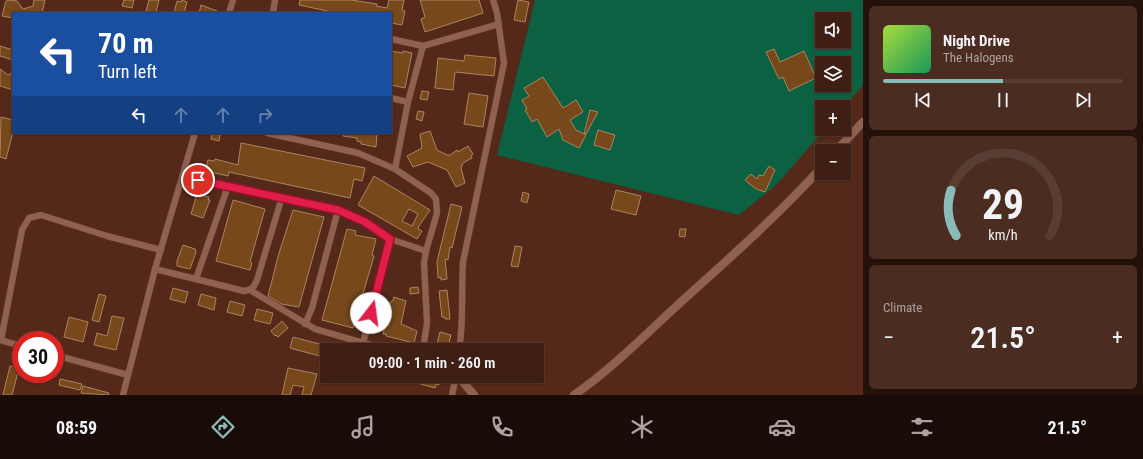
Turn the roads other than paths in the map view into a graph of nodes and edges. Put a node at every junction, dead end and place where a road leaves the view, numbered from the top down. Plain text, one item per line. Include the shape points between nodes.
1 (233, 0) edge
2 (275, 0) edge
3 (494, 0) edge
4 (229, 12) edge
5 (273, 12) edge
6 (499, 24) junction
7 (392, 39) edge
8 (423, 46) junction
9 (392, 98) edge
10 (408, 102) junction
11 (863, 122) edge
12 (196, 134) edge
13 (271, 134) edge
14 (843, 144) edge
15 (395, 169) junction
16 (815, 174) edge
17 (183, 176) junction
18 (228, 186) junction
19 (282, 197) junction
20 (338, 210) junction
21 (390, 239) junction
22 (161, 250) junction
23 (426, 251) junction
24 (155, 269) junction
25 (196, 279) junction
26 (250, 290) junction
27 (305, 324) junction
28 (1, 340) edge
29 (363, 342) junction
30 (12, 343) edge
31 (366, 343) edge
32 (424, 343) edge
33 (460, 343) edge
34 (64, 357) edge
35 (128, 375) junction
36 (455, 383) edge
37 (463, 383) edge
38 (122, 395) edge
39 (452, 395) edge
40 (474, 395) edge
41 (574, 395) edge

1 - 4 street
2 - 5 street
3 - 6 street
6 - 8 street
6 - 33 street via 504,64 463,262 463,326
7 - 8 street
8 - 10 street
9 - 10 street
10 - 15 street
11 - 14 street
12 - 17 street
13 - 15 street via 358,153
15 - 23 street via 436,199 437,213
16 - 41 street via 767,223 621,357 591,384
17 - 18 street
17 - 22 street
18 - 19 street
18 - 25 street
19 - 20 street
19 - 26 street via 257,280
20 - 21 street via 365,222
20 - 27 street via 312,308
21 - 23 street
21 - 29 street
22 - 24 street
22 - 28 street via 41,215 29,218 22,230
23 - 32 street via 424,263 427,323
24 - 25 street
24 - 35 street
25 - 26 street via 244,291
26 - 27 street
27 - 29 street
28 - 30 street
29 - 31 street
34 - 35 street
35 - 38 street
36 - 39 street
37 - 40 street

